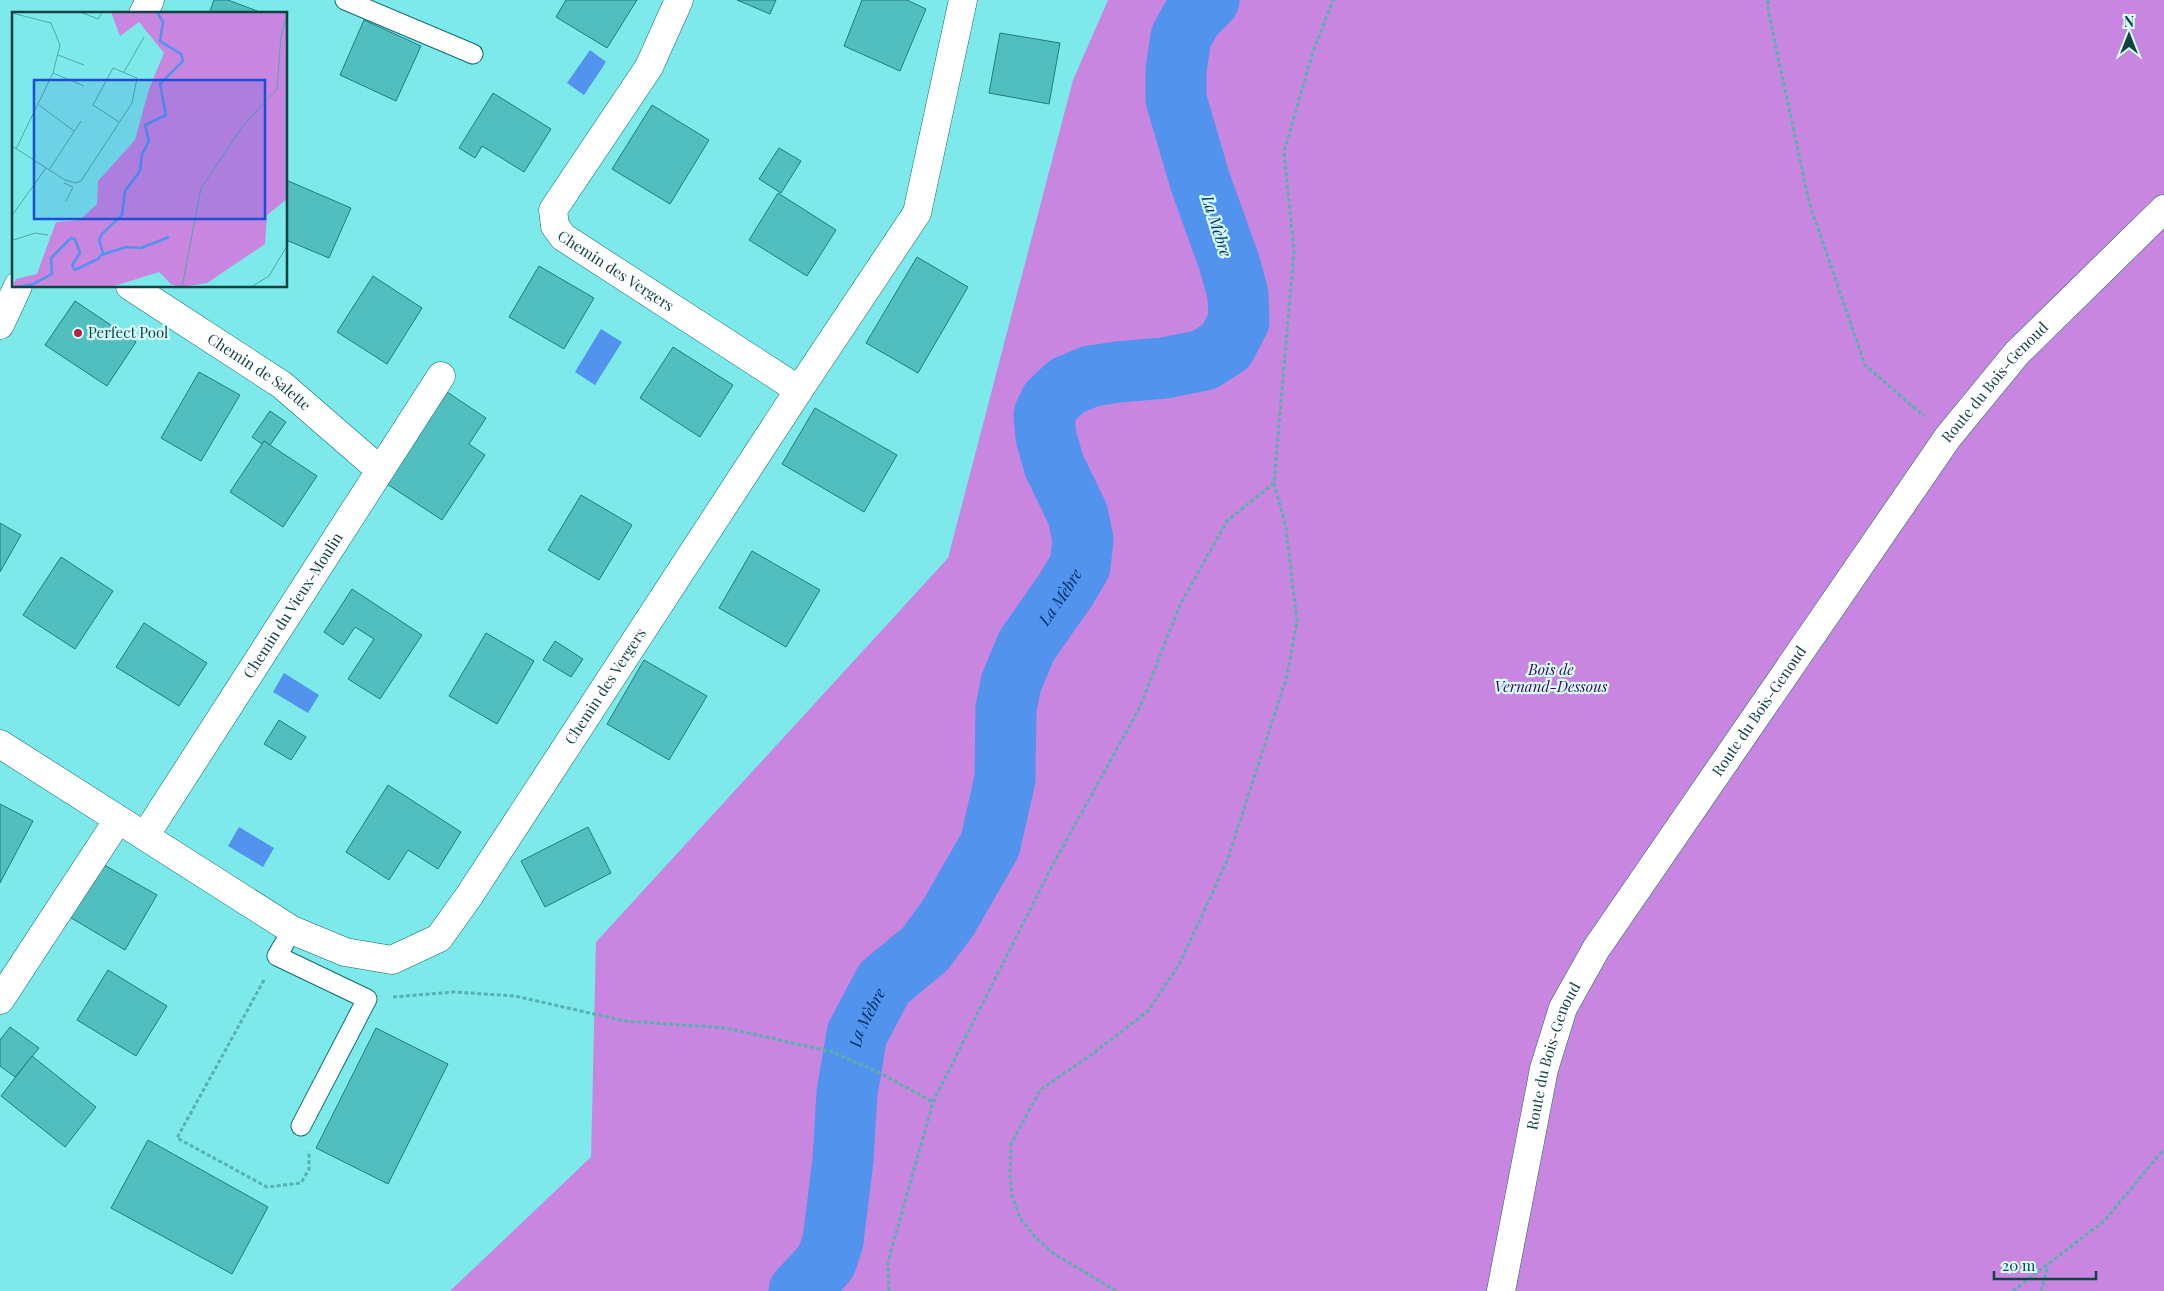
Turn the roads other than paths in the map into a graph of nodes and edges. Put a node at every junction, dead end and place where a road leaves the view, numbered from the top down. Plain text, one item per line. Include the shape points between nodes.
1 (150, 0) edge
2 (346, 0) edge
3 (679, 0) edge
4 (963, 0) edge
5 (145, 12) edge
6 (473, 54) dead end
7 (2164, 209) edge
8 (17, 288) edge
9 (133, 288) edge
10 (0, 325) edge
11 (441, 376) dead end
12 (799, 390) junction
13 (380, 470) junction
14 (0, 744) edge
15 (118, 820) junction
16 (145, 836) junction
17 (292, 930) junction
18 (0, 1000) edge
19 (301, 1126) road end
20 (1501, 1291) edge

1 - 5 street
2 - 6 lane
3 - 12 street, Chemin des Vergers via 649,68 553,210 554,226 563,237
4 - 12 street, Chemin des Vergers via 917,213
7 - 20 street, Route du Bois-Genoud via 2017,353 1948,437 1596,949 1563,1008 1544,1069
8 - 10 street
9 - 13 street, Chemin de Salette via 282,385
11 - 13 street, Chemin du Vieux-Moulin
12 - 17 street, Chemin des Vergers via 439,938 392,960 345,952
13 - 16 street, Chemin du Vieux-Moulin
14 - 15 street
15 - 16 street
15 - 18 street
16 - 17 street
17 - 19 lane via 277,956 367,999

